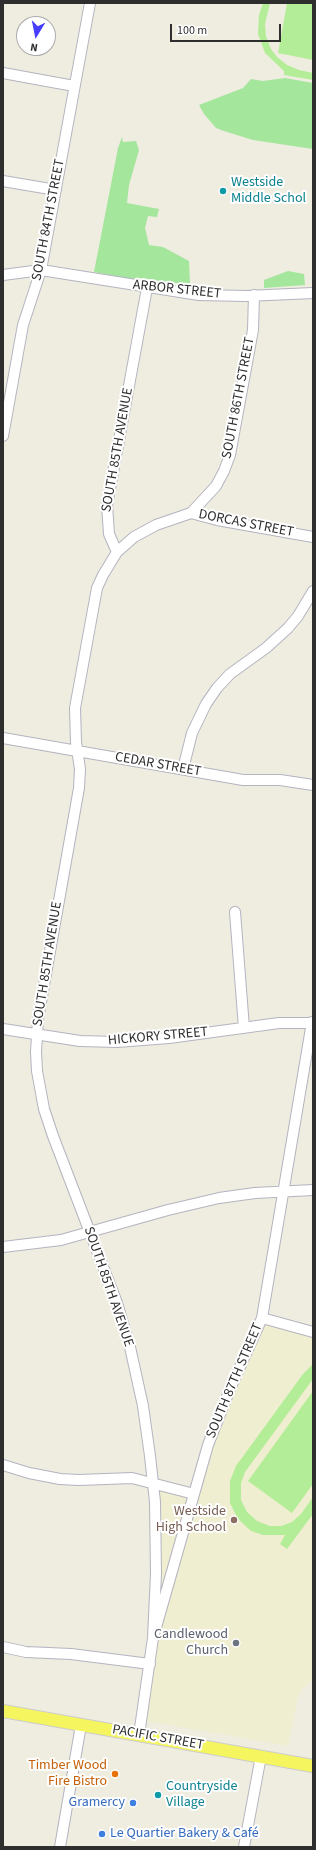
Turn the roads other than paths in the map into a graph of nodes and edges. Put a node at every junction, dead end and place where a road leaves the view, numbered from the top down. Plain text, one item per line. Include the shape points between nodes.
1 (90, 3) edge
2 (3, 73) edge
3 (74, 86) junction
4 (3, 181) edge
5 (56, 190) junction
6 (41, 270) junction
7 (3, 274) edge
8 (147, 288) junction
9 (313, 292) edge
10 (254, 295) junction
11 (3, 436) edge
12 (191, 513) junction
13 (313, 537) edge
14 (117, 552) junction
15 (313, 591) edge
16 (3, 738) edge
17 (77, 751) junction
18 (183, 769) junction
19 (313, 785) edge
20 (235, 912) dead end
21 (312, 1022) edge
22 (244, 1028) junction
23 (3, 1029) edge
24 (37, 1035) junction
25 (313, 1190) edge
26 (282, 1191) junction
27 (91, 1233) junction
28 (3, 1247) edge
29 (262, 1318) junction
30 (313, 1332) edge
31 (3, 1465) edge
32 (153, 1483) junction
33 (194, 1494) junction
34 (153, 1638) junction
35 (3, 1647) edge
36 (150, 1664) junction
37 (3, 1711) edge
38 (81, 1725) junction
39 (138, 1735) junction
40 (261, 1756) junction
41 (313, 1766) edge
42 (60, 1847) edge
43 (244, 1847) edge

1 - 3 street, SOUTH 84TH STREET
2 - 3 street
3 - 5 street, SOUTH 84TH STREET
4 - 5 street
5 - 6 street, SOUTH 84TH STREET
6 - 7 street, ARBOR STREET
6 - 8 street, ARBOR STREET
6 - 11 street, SOUTH 84TH STREET via 23,325
8 - 10 street, ARBOR STREET via 198,295
8 - 14 street, SOUTH 85TH AVENUE via 108,505 109,534
9 - 10 street, ARBOR STREET
10 - 12 street, SOUTH 86TH STREET via 253,330 230,455 216,486
12 - 13 street, DORCAS STREET via 216,520
12 - 14 street, DORCAS STREET via 144,530
14 - 17 street, SOUTH 85TH AVENUE via 103,574 94,601 75,708 74,730
15 - 18 street via 288,628 217,688 192,733
16 - 17 street, CEDAR STREET
17 - 18 street, CEDAR STREET
17 - 24 street, SOUTH 85TH AVENUE via 80,769 79,788
18 - 19 street, CEDAR STREET via 243,780 280,780
20 - 22 street
21 - 22 street, HICKORY STREET
21 - 26 street, SOUTH 87TH STREET
22 - 24 street, HICKORY STREET via 117,1042 80,1041
23 - 24 street, HICKORY STREET
24 - 27 street, SOUTH 85TH AVENUE via 37,1071 44,1109
25 - 26 street
26 - 27 street via 237,1195 193,1203
26 - 29 street, SOUTH 87TH STREET
27 - 28 street via 54,1242
27 - 32 street, SOUTH 85TH AVENUE via 114,1294 130,1347 145,1417
29 - 30 street
29 - 33 street, SOUTH 87TH STREET via 211,1432
31 - 32 street via 60,1479 124,1477
32 - 33 street
32 - 34 street, SOUTH 85TH AVENUE via 156,1546
33 - 34 street, SOUTH 87TH STREET
34 - 36 street, SOUTH 87TH STREET
35 - 36 street via 26,1652 71,1654
36 - 39 street, SOUTH 87TH STREET
37 - 38 main road, PACIFIC STREET
38 - 39 main road, PACIFIC STREET
38 - 42 street
39 - 40 main road, PACIFIC STREET
40 - 41 main road, PACIFIC STREET
40 - 43 street

